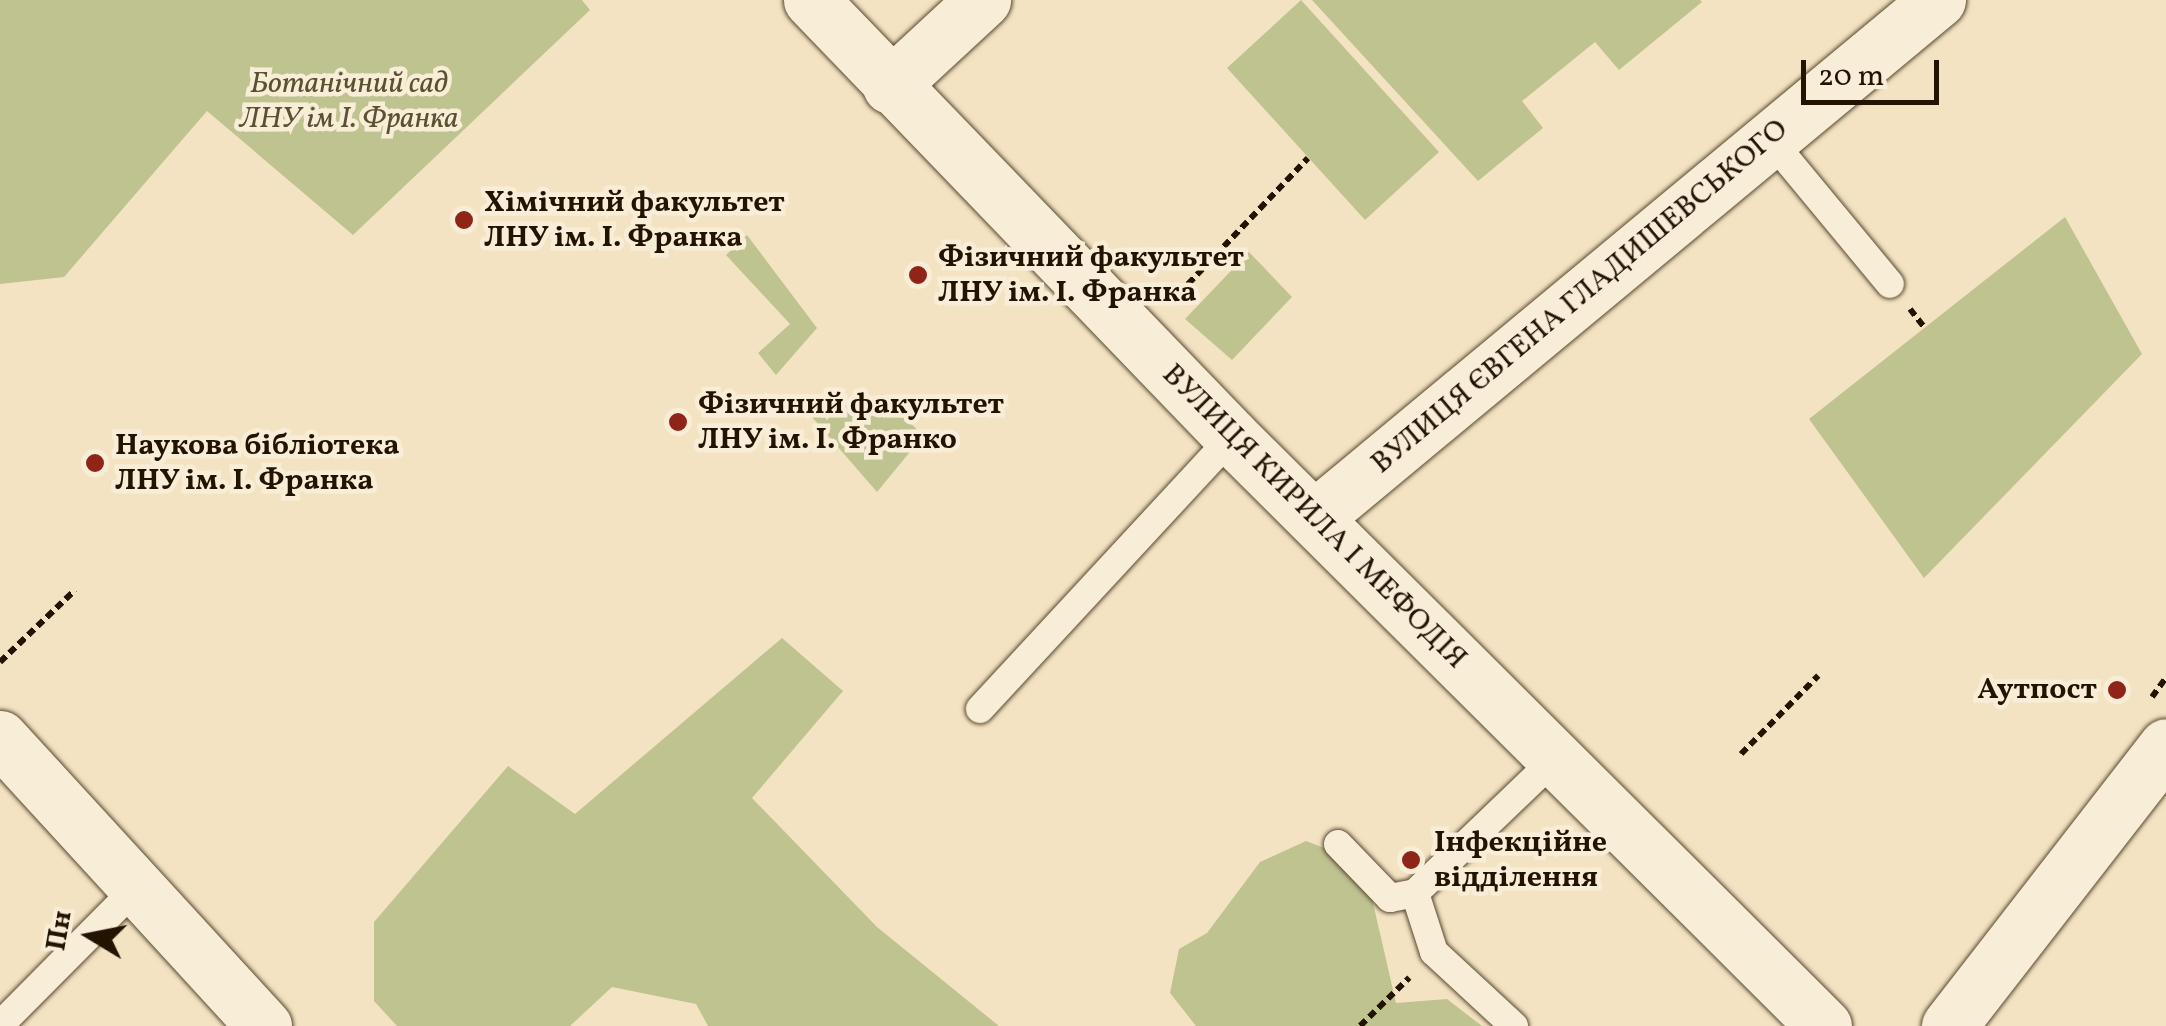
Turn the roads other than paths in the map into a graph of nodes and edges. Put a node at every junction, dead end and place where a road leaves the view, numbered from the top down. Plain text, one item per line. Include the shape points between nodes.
1 (811, 0) edge
2 (984, 0) edge
3 (1938, 0) edge
4 (890, 86) junction
5 (1770, 139) junction
6 (1890, 284) dead end
7 (1232, 437) junction
8 (1314, 518) junction
9 (980, 709) dead end
10 (0, 738) edge
11 (2166, 746) edge
12 (1556, 758) junction
13 (1338, 844) dead end
14 (137, 887) junction
15 (1415, 893) junction
16 (0, 1025) edge
17 (264, 1026) edge
18 (1514, 1026) edge
19 (1824, 1026) edge
20 (1949, 1026) edge

1 - 4 street, ВУЛИЦЯ КИРИЛА І МЕФОДІЯ
2 - 4 street
3 - 5 street, ВУЛИЦЯ ЄВГЕНА ГЛАДИШЕВСЬКОГО
4 - 7 street, ВУЛИЦЯ КИРИЛА І МЕФОДІЯ
5 - 6 lane
5 - 8 street, ВУЛИЦЯ ЄВГЕНА ГЛАДИШЕВСЬКОГО
7 - 8 street, ВУЛИЦЯ КИРИЛА І МЕФОДІЯ
7 - 9 lane
8 - 12 street, ВУЛИЦЯ КИРИЛА І МЕФОДІЯ
10 - 14 street
11 - 20 street
12 - 15 lane
12 - 19 street, ВУЛИЦЯ КИРИЛА І МЕФОДІЯ
13 - 15 lane via 1390,898
14 - 16 lane
14 - 17 street
15 - 18 lane via 1434,952

